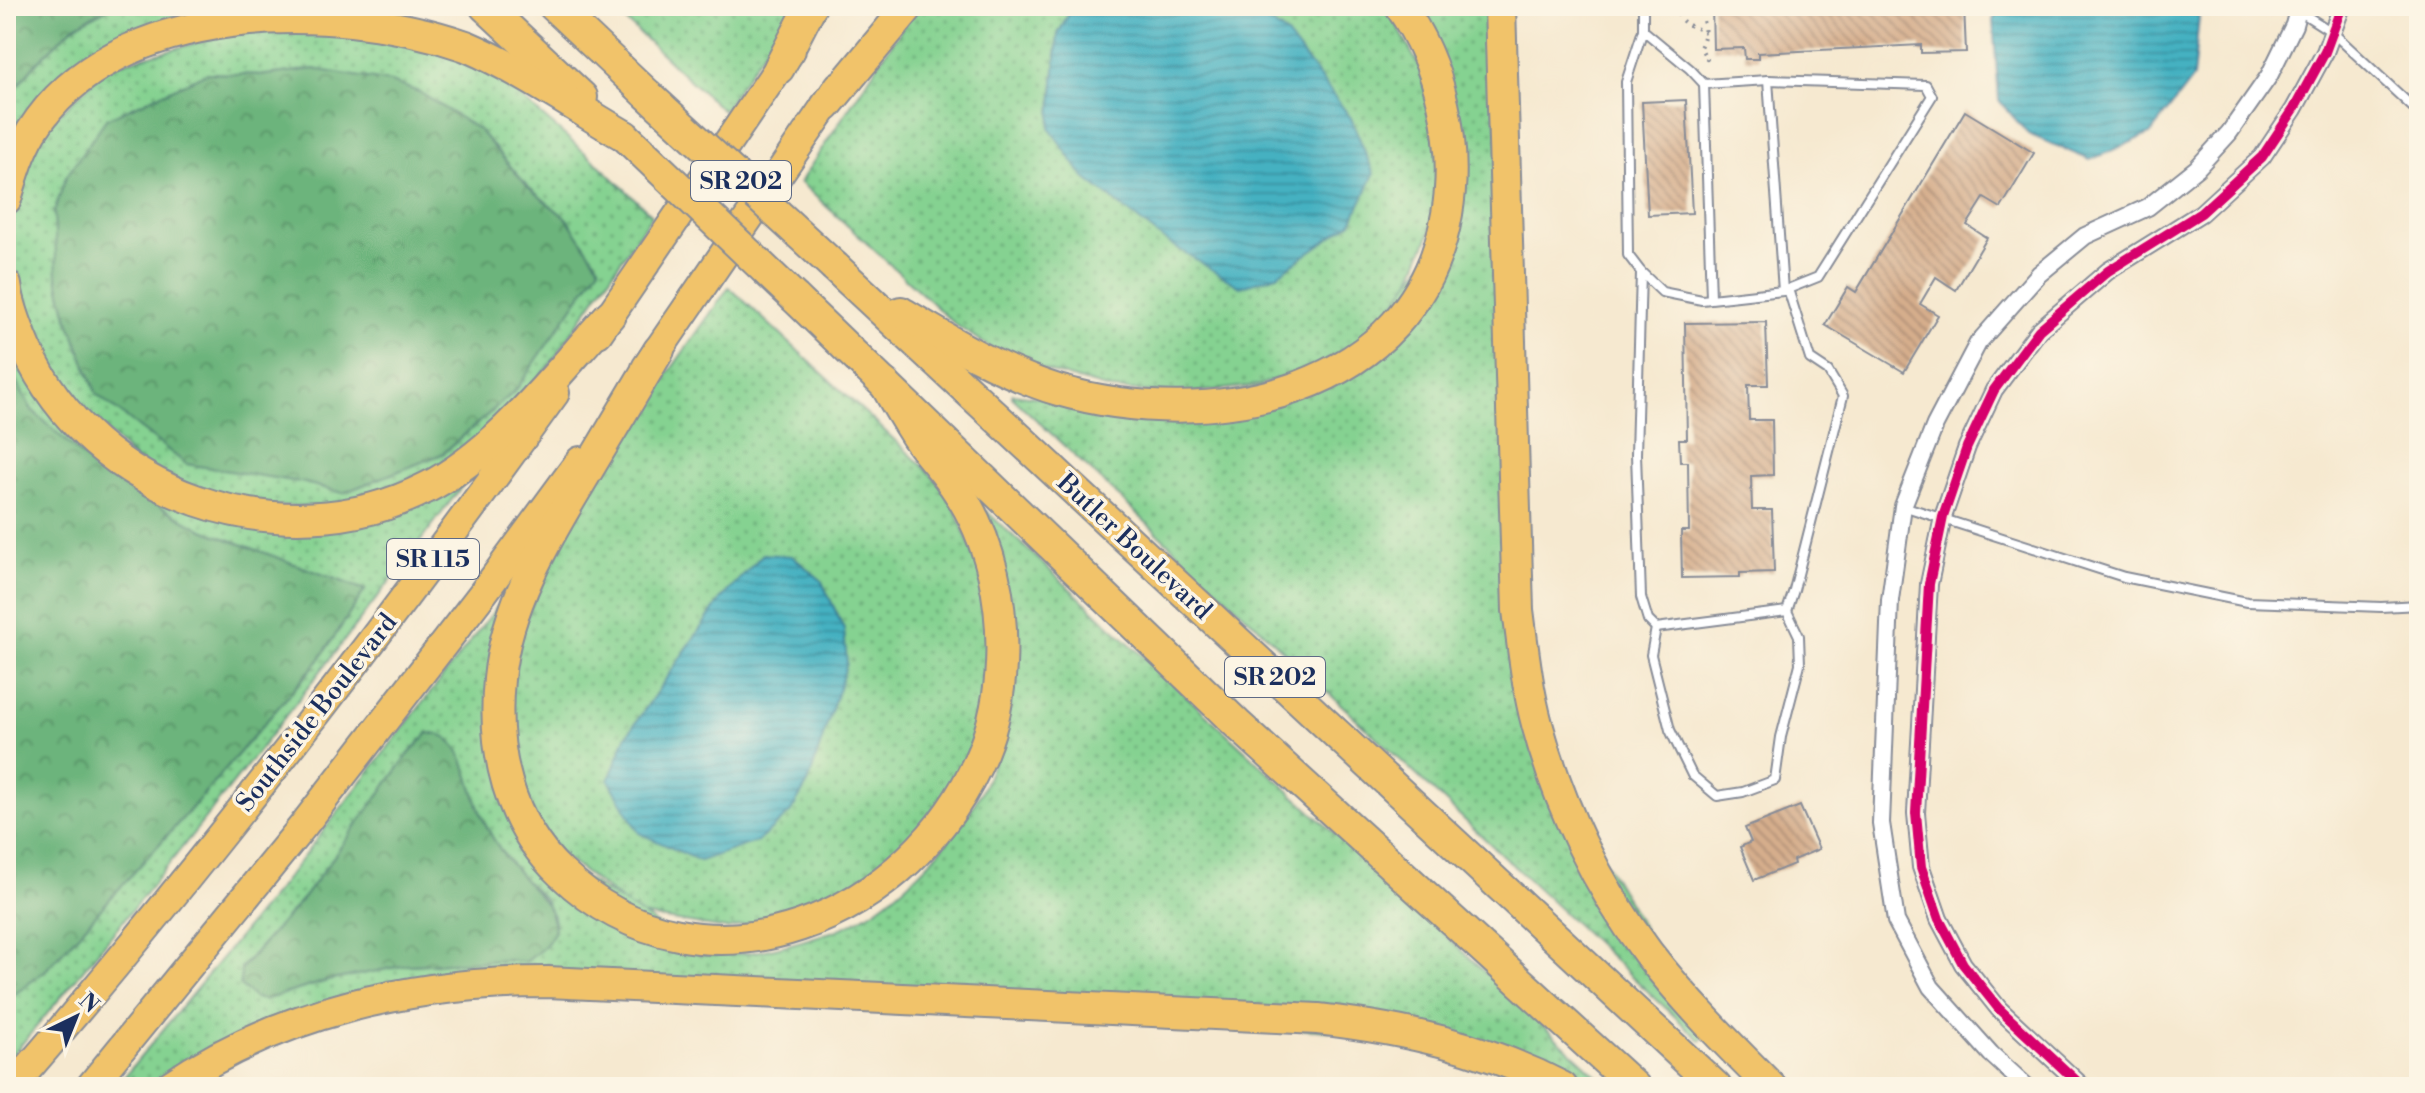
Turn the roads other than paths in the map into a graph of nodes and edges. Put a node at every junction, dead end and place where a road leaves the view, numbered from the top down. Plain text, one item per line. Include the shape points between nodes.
1 (485, 6) edge
2 (554, 6) edge
3 (569, 6) edge
4 (811, 6) edge
5 (820, 6) edge
6 (891, 6) edge
7 (909, 6) edge
8 (1400, 6) edge
9 (1500, 6) edge
10 (1643, 6) edge
11 (2342, 6) edge
12 (2299, 8) edge
13 (1643, 30) junction
14 (2332, 32) junction
15 (589, 39) junction
16 (779, 68) junction
17 (1768, 80) junction
18 (1704, 84) junction
19 (826, 106) junction
20 (2419, 113) edge
21 (625, 136) junction
22 (6, 199) edge
23 (835, 267) junction
24 (1641, 272) junction
25 (6, 285) edge
26 (1786, 290) junction
27 (1711, 298) junction
28 (610, 315) junction
29 (659, 350) junction
30 (885, 384) junction
31 (1903, 506) junction
32 (1943, 517) junction
33 (2419, 605) edge
34 (1787, 611) junction
35 (1656, 628) junction
36 (12, 1087) edge
37 (90, 1087) edge
38 (169, 1087) edge
39 (1562, 1087) edge
40 (1635, 1087) edge
41 (1716, 1087) edge
42 (1771, 1087) edge
43 (2027, 1087) edge
44 (2083, 1087) edge

1 - 21 highway, SR 202
2 - 15 highway, Butler Boulevard / SR 202
3 - 15 highway
4 - 16 highway
5 - 16 highway, Southside Boulevard / SR 115
6 - 19 highway, SR 115
7 - 19 highway
8 - 23 highway via 1421,42 1442,101 1451,192 1440,248 1416,297 1380,339 1302,387 1215,405 1154,406 1087,397 1026,378 964,349
9 - 42 highway via 1518,610 1537,724 1565,806 1621,915 1682,995
10 - 13 lane
11 - 14 street
12 - 14 lane
12 - 31 street via 2269,76 2197,168 2148,207 2085,236 2039,274 1978,343 1935,425
13 - 18 lane
13 - 24 lane via 1626,82 1628,255
14 - 20 lane
14 - 32 street via 2294,109 2262,157 2201,213 2108,271 2039,330 1994,390
15 - 23 highway, Butler Boulevard / SR 202, bridge
16 - 28 highway, Southside Boulevard / SR 115
17 - 18 lane
17 - 26 lane
17 - 26 lane via 1926,85 1932,96 1818,277
18 - 27 lane
19 - 29 highway, SR 115
21 - 22 highway via 505,66 424,31 341,13 236,13 139,39 102,58 52,103 32,130
21 - 30 highway, SR 202, bridge
23 - 41 highway, Butler Boulevard / SR 202
24 - 27 lane via 1662,292
24 - 35 lane via 1636,454 1641,597
25 - 28 highway via 35,367 73,421 100,447 193,500 265,516 360,511 455,473 515,419
26 - 27 lane
26 - 34 lane via 1810,359 1828,371 1843,396
28 - 36 highway, Southside Boulevard / SR 115 via 370,643
29 - 30 highway via 525,585 503,651 498,734 516,809 555,867 610,911 685,937 723,940 779,932 855,901 923,847 957,801 985,748 1001,663 993,574 970,512
29 - 37 highway, SR 115 via 483,593 322,802
30 - 40 highway, SR 202 via 1237,724
31 - 32 lane
31 - 43 street via 1890,600 1881,823 1896,921 1931,987
32 - 33 lane via 2124,577 2247,602
32 - 44 street via 1928,599 1916,813 1921,867 1939,919 1963,964 1999,1009
34 - 35 lane
34 - 35 lane via 1799,636 1800,664 1775,780 1717,796 1692,775 1670,730 1651,655
38 - 39 highway via 241,1047 341,1008 440,987 510,982 1318,1019 1438,1039

